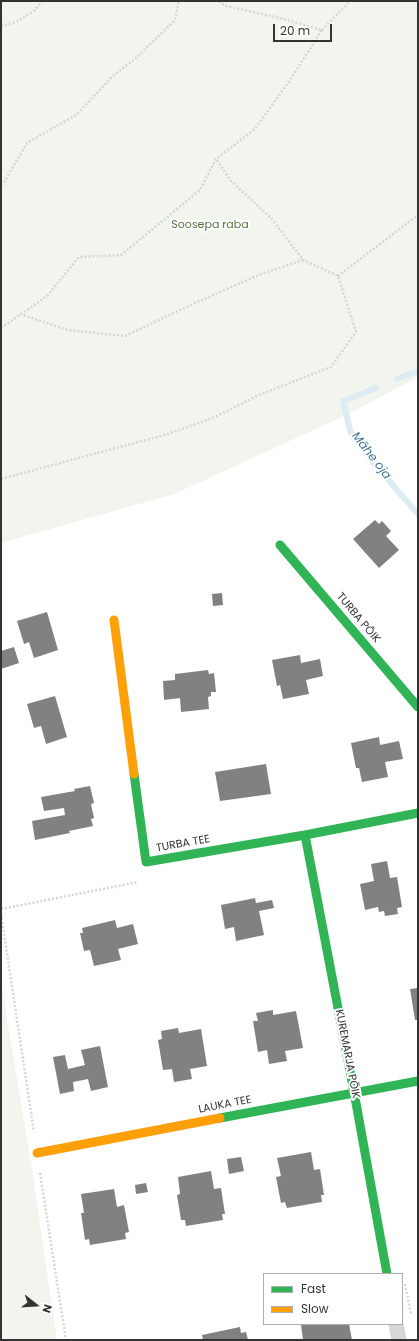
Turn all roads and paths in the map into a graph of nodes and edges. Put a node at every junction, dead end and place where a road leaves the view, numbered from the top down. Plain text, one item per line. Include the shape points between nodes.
1 (42, 1) edge
2 (179, 1) edge
3 (218, 1) edge
4 (350, 1) edge
5 (1, 26) edge
6 (322, 30) junction
7 (216, 159) junction
8 (1, 186) edge
9 (418, 214) edge
10 (302, 260) junction
11 (338, 276) junction
12 (20, 314) junction
13 (1, 328) edge
14 (1, 479) edge
15 (280, 545) dead end
16 (114, 620) dead end
17 (418, 707) edge
18 (418, 813) edge
19 (305, 835) junction
20 (1, 914) edge
21 (418, 1081) edge
22 (354, 1092) junction
23 (37, 1153) junction
24 (387, 1273) edge
25 (396, 1325) edge
26 (66, 1340) edge
27 (399, 1340) edge

1 - 5 path via 35,10 16,22
2 - 8 path via 175,20 136,58 113,76 76,115 27,143
3 - 6 path via 226,6
4 - 6 path
6 - 7 path via 255,129
7 - 10 path via 231,181 272,219
7 - 12 path via 200,190 121,256 79,257 47,296
9 - 11 path
10 - 11 path
10 - 12 path via 261,274 125,336 68,330
11 - 14 path via 356,332 331,367 168,434
12 - 13 path
15 - 17 street, TURBA PÕIK
16 - 19 street, TURBA TEE via 146,862
18 - 19 street, TURBA TEE
19 - 22 street, KUREMARJA PÕIK
20 - 23 path
21 - 22 street, LAUKA TEE
22 - 23 street, LAUKA TEE
22 - 24 street, KUREMARJA PÕIK
23 - 26 path
25 - 27 street

